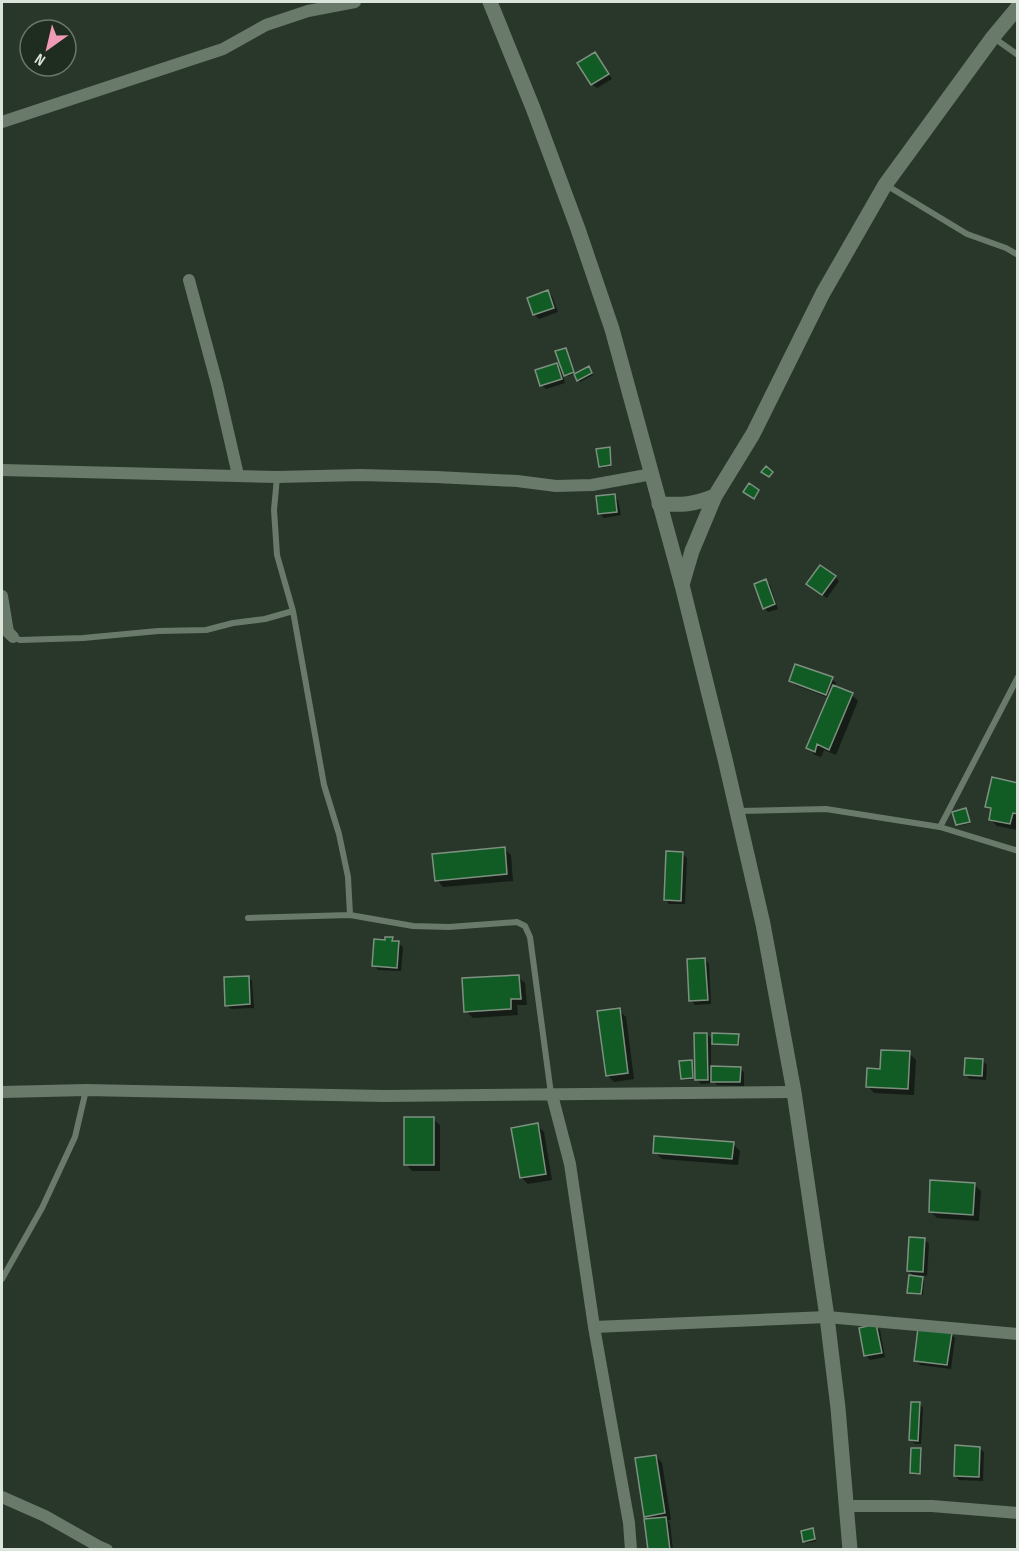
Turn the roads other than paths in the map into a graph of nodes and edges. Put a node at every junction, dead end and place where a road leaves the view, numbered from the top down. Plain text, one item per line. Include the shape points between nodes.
1 (355, 2) edge
2 (490, 2) edge
3 (1017, 7) edge
4 (993, 37) junction
5 (1017, 55) edge
6 (2, 122) edge
7 (885, 184) junction
8 (1017, 255) edge
9 (189, 280) dead end
10 (2, 470) edge
11 (652, 474) junction
12 (238, 475) junction
13 (277, 477) junction
14 (715, 496) junction
15 (659, 504) junction
16 (682, 585) junction
17 (2, 596) edge
18 (293, 611) junction
19 (13, 637) joint
20 (1017, 677) edge
21 (736, 811) junction
22 (940, 827) junction
23 (1017, 851) edge
24 (350, 915) junction
25 (248, 918) dead end
26 (86, 1090) junction
27 (2, 1092) edge
28 (794, 1092) junction
29 (552, 1095) junction
30 (2, 1279) edge
31 (827, 1317) junction
32 (594, 1327) junction
33 (1017, 1334) edge
34 (2, 1497) edge
35 (846, 1506) junction
36 (1017, 1513) edge
37 (107, 1550) edge
38 (631, 1550) edge
39 (850, 1550) edge

1 - 6 street via 308,11 266,25 223,49
2 - 11 main road via 597,285
3 - 4 main road
4 - 5 lane
4 - 7 main road
7 - 8 lane via 967,234
7 - 14 main road via 823,293 753,434
9 - 12 street
10 - 12 street
11 - 13 street via 592,485 556,486 436,477
11 - 15 main road
12 - 13 street
13 - 18 lane via 277,555
14 - 15 main road via 684,505
14 - 16 main road
15 - 16 main road
16 - 21 main road
17 - 19 street via 8,632
18 - 19 lane via 206,630 83,638
18 - 24 lane via 324,784 348,877
20 - 22 lane
21 - 22 lane via 826,809
21 - 28 main road
22 - 23 lane
24 - 25 lane
24 - 29 lane via 413,926 517,922 525,926 530,937
26 - 27 street
26 - 29 street
26 - 30 lane via 75,1137 42,1208
28 - 29 street
28 - 31 main road
29 - 32 street via 570,1164
31 - 32 street
31 - 33 street
31 - 35 main road
32 - 38 street
34 - 37 street
35 - 36 street via 932,1506
35 - 39 main road

